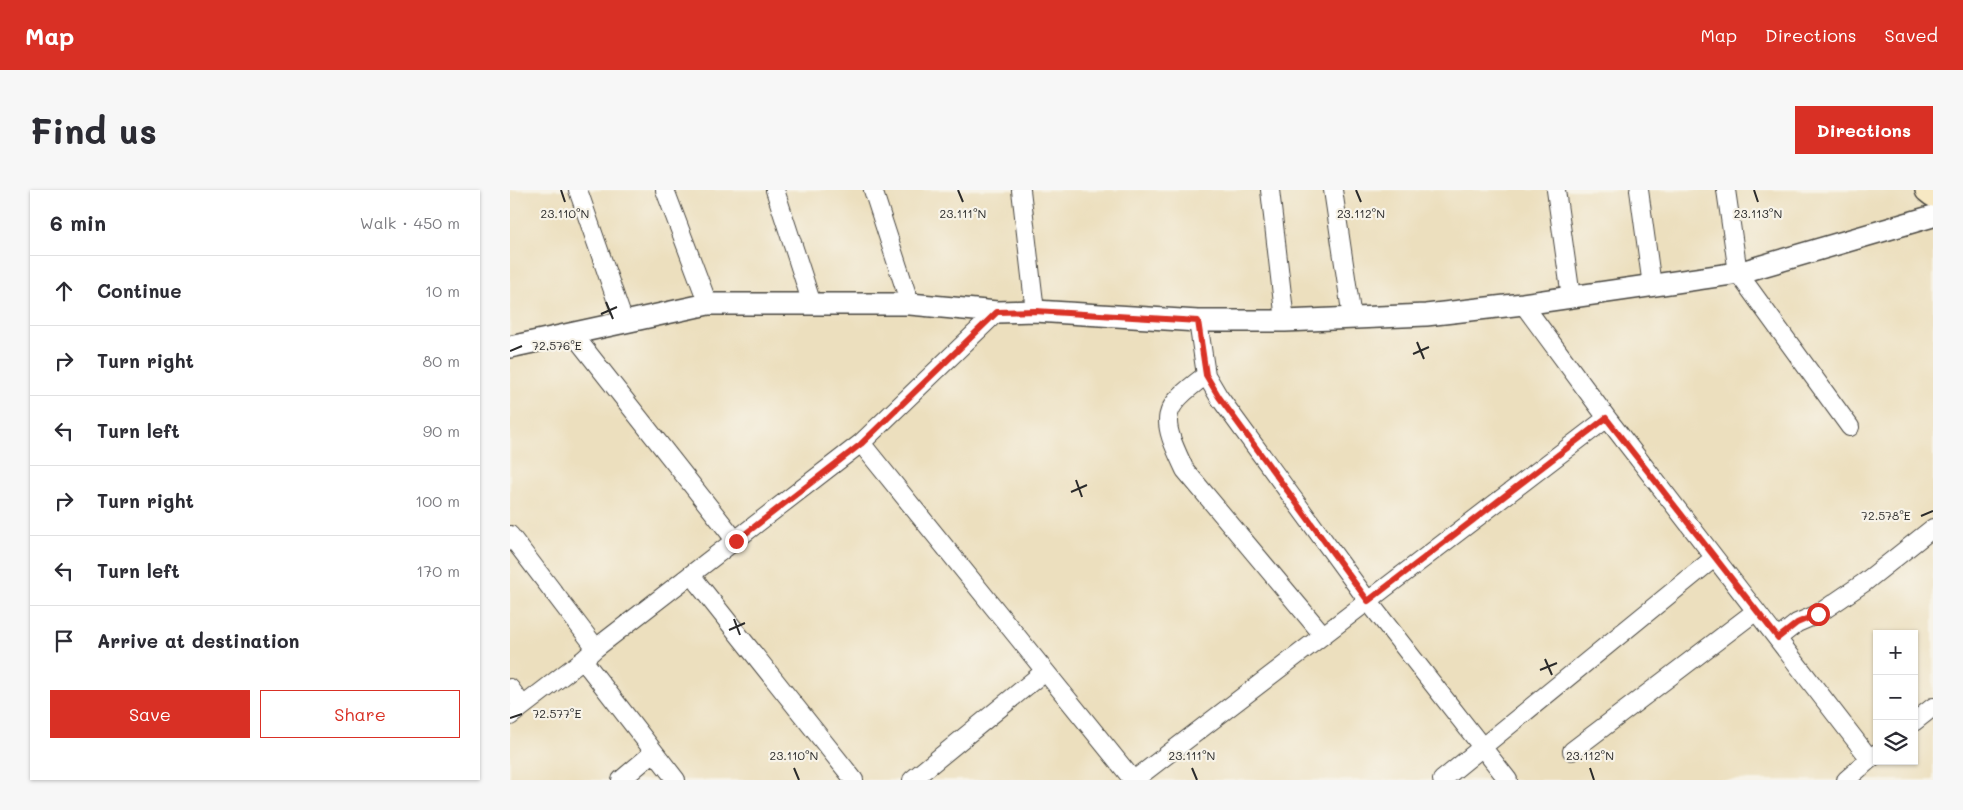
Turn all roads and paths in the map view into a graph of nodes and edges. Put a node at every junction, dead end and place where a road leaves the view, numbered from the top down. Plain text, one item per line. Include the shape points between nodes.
1 (578, 190) edge
2 (665, 190) edge
3 (775, 190) edge
4 (873, 190) edge
5 (1022, 190) edge
6 (1270, 190) edge
7 (1333, 190) edge
8 (1556, 190) edge
9 (1639, 190) edge
10 (1726, 190) edge
11 (1928, 190) edge
12 (1933, 194) edge
13 (1933, 216) edge
14 (1738, 273) junction
15 (1652, 286) junction
16 (1571, 297) junction
17 (708, 304) junction
18 (812, 304) junction
19 (910, 304) junction
20 (1522, 304) junction
21 (1035, 311) junction
22 (997, 312) junction
23 (1352, 318) junction
24 (1198, 321) junction
25 (1285, 321) junction
26 (624, 322) junction
27 (573, 334) junction
28 (510, 347) edge
29 (1206, 375) junction
30 (1606, 418) junction
31 (1850, 427) dead end
32 (861, 444) junction
33 (1933, 528) edge
34 (510, 535) edge
35 (736, 541) junction
36 (1714, 558) junction
37 (691, 575) junction
38 (1368, 601) junction
39 (1756, 612) junction
40 (1323, 635) junction
41 (1778, 638) junction
42 (596, 648) junction
43 (583, 660) junction
44 (1045, 671) junction
45 (510, 688) edge
46 (1933, 706) edge
47 (517, 711) edge
48 (1916, 720) edge
49 (1483, 748) junction
50 (1572, 751) dead end
51 (654, 752) junction
52 (1873, 756) edge
53 (621, 780) edge
54 (676, 780) edge
55 (854, 780) edge
56 (912, 780) edge
57 (1134, 780) edge
58 (1442, 780) edge
59 (1508, 780) edge
60 (1846, 780) edge

1 - 26 street
2 - 17 street
3 - 18 street
4 - 19 street
5 - 21 street
6 - 25 street
7 - 23 street
8 - 16 street
9 - 15 street
10 - 14 street
11 - 12 main road
13 - 14 street
14 - 15 street
14 - 31 street
15 - 16 street
16 - 20 street
17 - 18 street
17 - 26 street
18 - 19 street
19 - 22 street
20 - 23 street via 1426,315
20 - 30 street
21 - 22 street
21 - 24 street
22 - 32 street
23 - 25 street
24 - 25 street
24 - 29 street
26 - 27 street
27 - 28 street
27 - 35 street
29 - 38 street
29 - 40 street via 1174,402 1167,420 1170,440 1185,470
30 - 36 street
30 - 38 street
32 - 35 street
32 - 44 street
33 - 41 street via 1865,582
34 - 42 street
35 - 37 street
36 - 39 street
36 - 49 street
37 - 42 street
37 - 55 street
38 - 40 street
38 - 49 street
39 - 41 street
39 - 50 street
40 - 57 street
41 - 52 street
42 - 43 street
43 - 47 street
43 - 51 street
44 - 56 street
44 - 57 street
45 - 47 street
46 - 48 street
49 - 58 street
49 - 59 street
51 - 53 street
51 - 54 street
52 - 60 street

